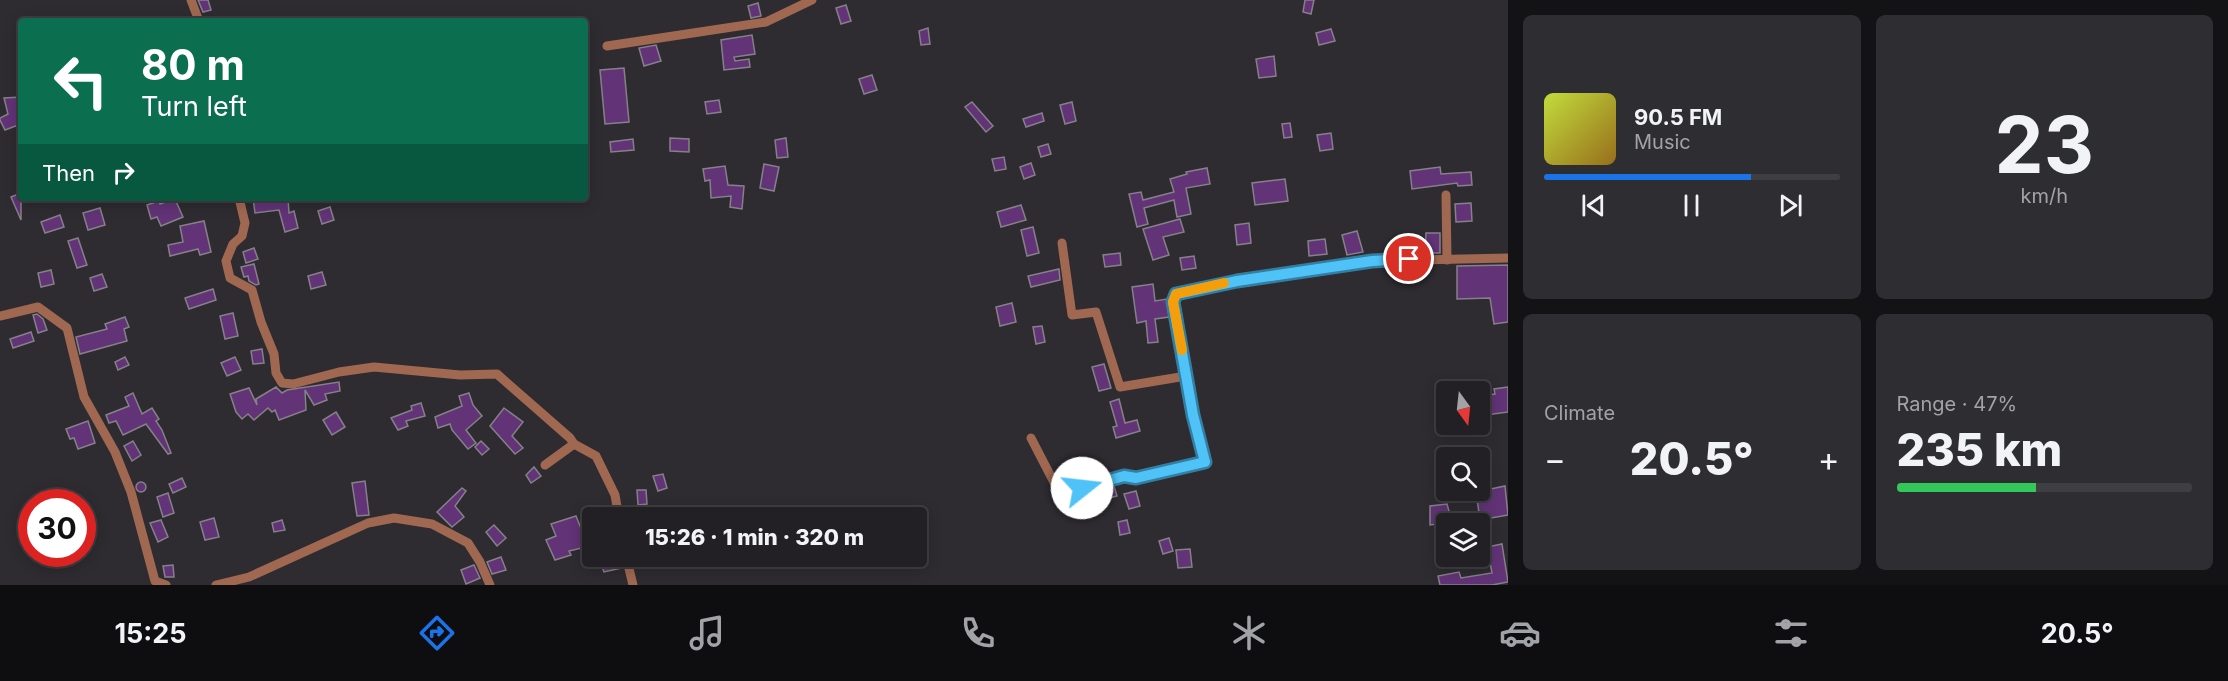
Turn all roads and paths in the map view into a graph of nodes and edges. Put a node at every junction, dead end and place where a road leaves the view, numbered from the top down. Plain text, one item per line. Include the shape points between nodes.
1 (191, 0) edge
2 (812, 0) edge
3 (198, 18) edge
4 (608, 46) dead end
5 (1446, 195) dead end
6 (240, 201) edge
7 (1062, 243) dead end
8 (1508, 258) edge
9 (1447, 260) junction
10 (0, 315) edge
11 (1186, 376) junction
12 (1031, 438) dead end
13 (574, 444) junction
14 (545, 465) dead end
15 (617, 507) edge
16 (629, 567) edge
17 (166, 585) edge
18 (216, 585) edge
19 (490, 585) edge
20 (633, 585) edge

1 - 3 street
2 - 4 street via 766,22
5 - 9 street
6 - 13 street via 246,223 226,261 230,278 252,290 282,383 374,367 460,375 497,374
7 - 11 street via 1072,315 1096,312 1120,387
8 - 9 street
9 - 11 street via 1372,261 1214,284 1176,294 1173,302
10 - 17 street via 38,307 67,328 84,397 115,452 131,492 155,581
11 - 12 street via 1205,462 1136,478 1124,476 1060,494
13 - 14 street
13 - 15 street via 596,456
16 - 20 street
18 - 19 street via 249,577 368,523 394,518 432,524 468,543

